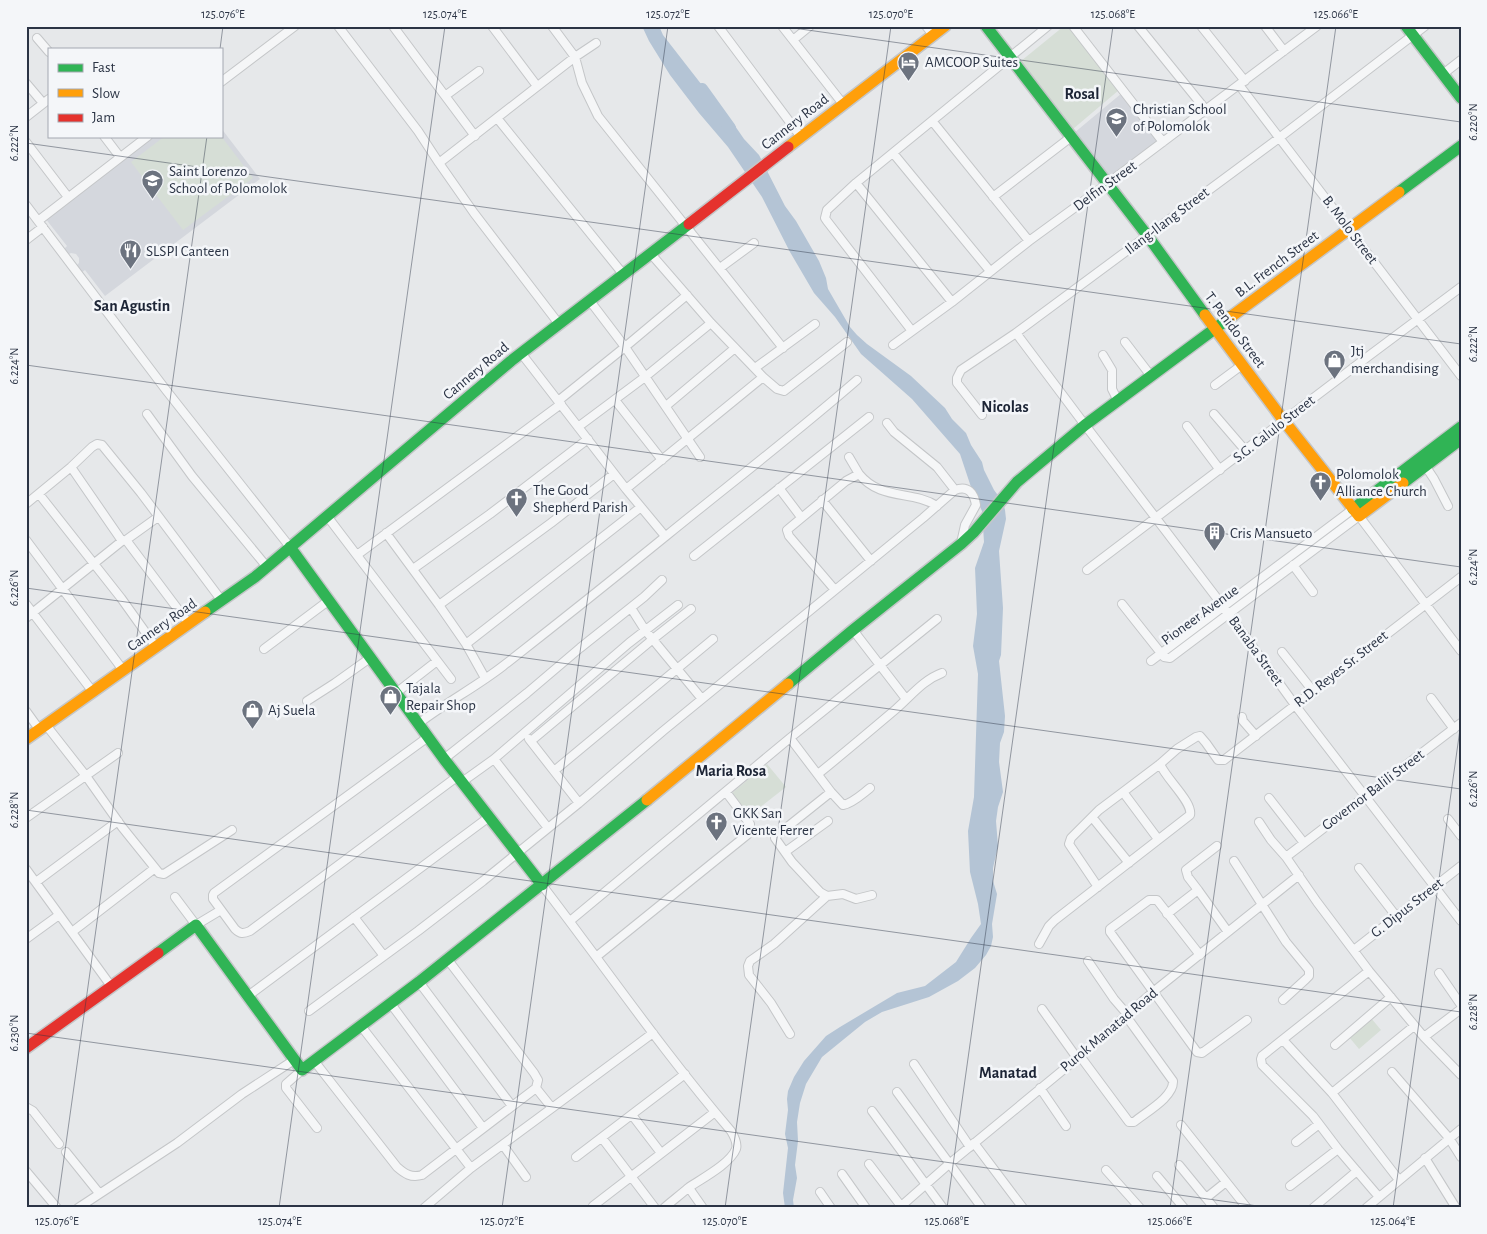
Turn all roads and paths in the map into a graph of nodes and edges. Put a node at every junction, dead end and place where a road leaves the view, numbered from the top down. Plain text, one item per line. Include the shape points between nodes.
1 (295, 26) edge
2 (338, 26) edge
3 (393, 26) edge
4 (492, 26) edge
5 (552, 26) edge
6 (718, 26) edge
7 (782, 26) edge
8 (810, 26) edge
9 (945, 26) edge
10 (986, 26) edge
11 (1048, 26) edge
12 (1072, 26) edge
13 (1138, 26) edge
14 (1201, 26) edge
15 (1265, 26) edge
16 (1317, 26) edge
17 (1425, 26) edge
18 (929, 31) edge
19 (1410, 31) edge
20 (38, 38) dead end
21 (793, 40) junction
22 (596, 43) dead end
23 (48, 51) edge
24 (1284, 51) junction
25 (575, 57) junction
26 (1010, 57) junction
27 (1461, 60) edge
28 (479, 71) dead end
29 (1443, 74) junction
30 (222, 81) edge
31 (26, 83) edge
32 (1242, 83) junction
33 (537, 86) junction
34 (445, 96) junction
35 (1461, 98) edge
36 (46, 101) edge
37 (843, 104) junction
38 (1206, 110) junction
39 (26, 117) edge
40 (497, 118) junction
41 (933, 122) junction
42 (475, 136) junction
43 (801, 137) junction
44 (1071, 137) junction
45 (106, 138) edge
46 (145, 138) edge
47 (1279, 138) junction
48 (26, 142) edge
49 (1163, 142) junction
50 (1461, 146) edge
51 (893, 154) junction
52 (120, 157) junction
53 (439, 163) junction
54 (856, 183) junction
55 (1108, 184) junction
56 (993, 196) junction
57 (68, 197) junction
58 (26, 205) edge
59 (40, 224) junction
60 (687, 226) junction
61 (1350, 229) junction
62 (1147, 236) junction
63 (26, 240) edge
64 (1029, 241) junction
65 (754, 243) dead end
66 (651, 254) junction
67 (720, 268) junction
68 (990, 271) junction
69 (623, 274) junction
70 (1461, 287) edge
71 (686, 295) junction
72 (590, 301) junction
73 (952, 302) junction
74 (1418, 319) junction
75 (711, 323) junction
76 (559, 324) junction
77 (815, 324) dead end
78 (1215, 329) junction
79 (912, 331) junction
80 (1016, 333) junction
81 (847, 342) dead end
82 (1125, 342) dead end
83 (893, 345) dead end
84 (625, 347) junction
85 (735, 348) junction
86 (783, 348) junction
87 (521, 353) junction
88 (1103, 355) dead end
89 (1242, 365) junction
90 (755, 368) junction
91 (1151, 376) junction
92 (1461, 376) edge
93 (763, 377) junction
94 (645, 378) junction
95 (857, 380) dead end
96 (1215, 385) dead end
97 (615, 400) junction
98 (1118, 401) junction
99 (559, 402) junction
100 (666, 406) junction
101 (146, 414) dead end
102 (1214, 414) dead end
103 (982, 415) dead end
104 (869, 417) dead end
105 (1284, 420) junction
106 (887, 422) dead end
107 (1085, 425) junction
108 (1187, 426) dead end
109 (578, 427) junction
110 (1461, 427) edge
111 (688, 438) junction
112 (1461, 438) edge
113 (588, 439) junction
114 (1246, 450) junction
115 (700, 456) dead end
116 (850, 457) dead end
117 (662, 460) junction
118 (1423, 462) junction
119 (71, 468) junction
120 (1220, 470) junction
121 (614, 474) junction
122 (859, 474) junction
123 (778, 488) junction
124 (626, 489) junction
125 (955, 490) junction
126 (39, 494) junction
127 (822, 500) junction
128 (26, 504) edge
129 (937, 506) junction
130 (1448, 506) dead end
131 (641, 507) junction
132 (1356, 513) junction
133 (327, 516) junction
134 (158, 517) junction
135 (801, 517) junction
136 (1155, 518) junction
137 (386, 533) junction
138 (665, 536) junction
139 (26, 540) edge
140 (124, 541) junction
141 (961, 544) junction
142 (290, 547) junction
143 (356, 554) junction
144 (694, 556) dead end
145 (871, 561) junction
146 (94, 564) junction
147 (1294, 566) junction
148 (267, 567) junction
149 (413, 569) junction
150 (1087, 570) dead end
151 (1461, 577) edge
152 (662, 580) dead end
153 (63, 590) junction
154 (835, 590) junction
155 (1313, 592) dead end
156 (222, 601) junction
157 (328, 601) junction
158 (1425, 603) junction
159 (26, 604) edge
160 (1122, 604) dead end
161 (439, 605) junction
162 (678, 605) dead end
163 (631, 608) junction
164 (691, 609) dead end
165 (1227, 611) junction
166 (29, 615) edge
167 (938, 619) dead end
168 (189, 624) junction
169 (645, 630) junction
170 (853, 630) junction
171 (653, 639) junction
172 (713, 639) dead end
173 (466, 644) junction
174 (156, 646) junction
175 (264, 649) dead end
176 (1461, 651) edge
177 (1282, 652) dead end
178 (1162, 654) junction
179 (370, 658) junction
180 (437, 661) junction
181 (1151, 661) dead end
182 (880, 664) junction
183 (677, 668) junction
184 (123, 670) junction
185 (942, 673) dead end
186 (485, 678) junction
187 (450, 679) dead end
188 (1313, 691) junction
189 (93, 692) junction
190 (396, 694) junction
191 (1432, 698) dead end
192 (702, 699) junction
193 (906, 699) junction
194 (307, 701) dead end
195 (1295, 704) junction
196 (26, 711) edge
197 (1242, 717) dead end
198 (418, 724) junction
199 (1461, 724) edge
200 (43, 727) junction
201 (1454, 729) junction
202 (523, 733) junction
203 (1256, 736) junction
204 (428, 737) junction
205 (790, 738) junction
206 (26, 739) edge
207 (531, 741) junction
208 (118, 753) dead end
209 (444, 759) junction
210 (494, 759) junction
211 (1160, 764) junction
212 (554, 771) junction
213 (818, 774) junction
214 (86, 776) junction
215 (460, 779) junction
216 (870, 788) dead end
217 (726, 792) junction
218 (831, 792) junction
219 (1123, 792) junction
220 (1366, 796) junction
221 (1269, 798) dead end
222 (579, 803) junction
223 (490, 817) junction
224 (1092, 817) junction
225 (26, 818) edge
226 (1448, 819) dead end
227 (118, 821) junction
228 (828, 821) dead end
229 (1258, 822) dead end
230 (548, 828) junction
231 (232, 830) dead end
232 (1461, 836) edge
233 (1158, 839) junction
234 (1304, 843) junction
235 (1216, 846) dead end
236 (517, 852) junction
237 (785, 852) junction
238 (1286, 857) junction
239 (1234, 862) dead end
240 (1129, 863) junction
241 (1461, 866) edge
242 (155, 868) junction
243 (1359, 868) dead end
244 (26, 869) edge
245 (1299, 875) junction
246 (36, 882) junction
247 (542, 885) junction
248 (1434, 886) junction
249 (1098, 887) junction
250 (1198, 890) junction
251 (872, 895) dead end
252 (827, 896) junction
253 (175, 897) dead end
254 (1261, 905) junction
255 (221, 910) junction
256 (1167, 914) junction
257 (59, 915) junction
258 (1396, 916) junction
259 (354, 917) junction
260 (570, 921) junction
261 (1461, 921) edge
262 (196, 925) junction
263 (72, 932) junction
264 (1228, 932) junction
265 (26, 939) edge
266 (1039, 944) dead end
267 (1354, 950) junction
268 (1200, 955) junction
269 (384, 956) junction
270 (596, 958) junction
271 (448, 960) junction
272 (1088, 961) dead end
273 (1369, 971) junction
274 (1439, 973) dead end
275 (419, 982) junction
276 (111, 986) junction
277 (1153, 992) junction
278 (248, 996) junction
279 (1391, 997) junction
280 (1283, 1000) dead end
281 (391, 1004) junction
282 (1461, 1007) edge
283 (1042, 1009) dead end
284 (309, 1011) dead end
285 (1126, 1015) junction
286 (1247, 1020) dead end
287 (361, 1026) junction
288 (1414, 1026) junction
289 (653, 1033) junction
290 (790, 1034) dead end
291 (1424, 1037) junction
292 (1283, 1040) junction
293 (28, 1042) edge
294 (1335, 1045) dead end
295 (1078, 1057) junction
296 (294, 1060) junction
297 (315, 1062) junction
298 (914, 1064) dead end
299 (302, 1070) junction
300 (1392, 1072) dead end
301 (685, 1074) junction
302 (1461, 1075) edge
303 (536, 1088) junction
304 (1040, 1088) junction
305 (897, 1092) dead end
306 (1332, 1094) junction
307 (512, 1106) junction
308 (26, 1107) edge
309 (552, 1108) junction
310 (872, 1111) dead end
311 (715, 1112) junction
312 (632, 1115) junction
313 (1319, 1124) junction
314 (1181, 1125) dead end
315 (1066, 1126) dead end
316 (317, 1128) dead end
317 (483, 1128) junction
318 (1461, 1128) edge
319 (602, 1138) junction
320 (1449, 1138) junction
321 (1296, 1142) dead end
322 (59, 1144) dead end
323 (972, 1145) junction
324 (503, 1146) junction
325 (1338, 1149) junction
326 (456, 1150) junction
327 (66, 1152) dead end
328 (661, 1154) junction
329 (576, 1156) dead end
330 (1461, 1157) edge
331 (1425, 1158) junction
332 (869, 1164) dead end
333 (949, 1164) junction
334 (1179, 1165) dead end
335 (471, 1168) junction
336 (1106, 1170) dead end
337 (26, 1171) edge
338 (1357, 1171) junction
339 (842, 1174) dead end
340 (1157, 1176) dead end
341 (526, 1177) dead end
342 (631, 1177) junction
343 (1399, 1180) junction
344 (1226, 1182) junction
345 (926, 1185) junction
346 (1290, 1186) dead end
347 (689, 1188) junction
348 (820, 1192) dead end
349 (99, 1193) junction
350 (1378, 1197) junction
351 (1206, 1198) junction
352 (593, 1206) dead end
353 (900, 1207) edge
354 (57, 1208) edge
355 (78, 1208) edge
356 (424, 1208) edge
357 (655, 1208) edge
358 (664, 1208) edge
359 (703, 1208) edge
360 (831, 1208) edge
361 (866, 1208) edge
362 (943, 1208) edge
363 (982, 1208) edge
364 (1023, 1208) edge
365 (1140, 1208) edge
366 (1184, 1208) edge
367 (1214, 1208) edge
368 (1247, 1208) edge
369 (1313, 1208) edge
370 (1366, 1208) edge
371 (1456, 1208) edge

1 - 30 street
2 - 53 street
3 - 34 street
4 - 33 street
5 - 25 street
6 - 43 street
7 - 21 street
8 - 21 street
9 - 18 street, Cannery Road
10 - 26 street, T. Penido Street
11 - 26 street
12 - 49 street
13 - 38 street
14 - 32 street, B. Molo Street
15 - 24 street
16 - 24 street, Delfin Street
17 - 19 street, Ilang-Ilang Street
18 - 37 street, Cannery Road
19 - 29 street
19 - 47 street, Ilang-Ilang Street
20 - 23 street
21 - 37 street
22 - 25 street
24 - 32 street, Delfin Street
25 - 33 street
25 - 60 street via 582,84 598,116
26 - 41 street
26 - 44 street, T. Penido Street
27 - 29 street
28 - 34 street
29 - 35 street
31 - 36 street
32 - 38 street, Delfin Street
32 - 47 street, B. Molo Street
33 - 40 street
34 - 42 street
36 - 39 street
37 - 43 street, Cannery Road
38 - 49 street, Delfin Street
40 - 42 street
40 - 69 street
41 - 51 street
41 - 56 street
42 - 53 street
43 - 60 street, Cannery Road
44 - 55 street, T. Penido Street
44 - 56 street
45 - 52 street
46 - 52 street
47 - 61 street, B. Molo Street
47 - 62 street, Ilang-Ilang Street
48 - 57 street
49 - 55 street, Delfin Street
50 - 61 street, B.L. French Street
51 - 54 street
51 - 68 street
52 - 57 street
53 - 76 street
54 - 73 street
54 - 79 street via 827,210 825,218
55 - 62 street, T. Penido Street
55 - 64 street, Delfin Street
56 - 64 street
57 - 59 street
58 - 59 street
59 - 63 street
59 - 142 street
60 - 66 street, Cannery Road
60 - 67 street
61 - 74 street, B. Molo Street
61 - 78 street, B.L. French Street
62 - 78 street, T. Penido Street
62 - 80 street, Ilang-Ilang Street
64 - 68 street, Delfin Street
65 - 67 street
66 - 69 street, Cannery Road
66 - 71 street
67 - 86 street
68 - 73 street, Delfin Street
69 - 72 street, Cannery Road
70 - 74 street, S.G. Calulo Street
71 - 75 street
71 - 84 street
72 - 76 street, Cannery Road
72 - 84 street
73 - 79 street, Delfin Street
74 - 92 street, B. Molo Street
74 - 105 street, S.G. Calulo Street
75 - 85 street
75 - 94 street
76 - 87 street, Cannery Road
77 - 86 street
78 - 89 street, T. Penido Street
78 - 91 street, B.L. French Street
79 - 83 street, Delfin Street
80 - 103 street, Ilang-Ilang Street via 961,370 957,378 957,383
80 - 107 street, Banaba Street
81 - 93 street via 784,391
82 - 91 street
84 - 94 street
84 - 99 street
85 - 90 street
85 - 100 street
86 - 90 street
87 - 99 street
87 - 133 street, Cannery Road
88 - 98 street via 1112,370 1112,389
89 - 96 street
89 - 105 street, T. Penido Street
90 - 93 street
91 - 98 street, B.L. French Street
93 - 111 street
94 - 97 street
94 - 100 street
95 - 138 street
97 - 109 street
97 - 117 street
98 - 107 street, B.L. French Street
99 - 109 street
99 - 137 street
100 - 111 street
101 - 148 street
102 - 114 street
104 - 123 street
105 - 114 street, S.G. Calulo Street
105 - 132 street, T. Penido Street
106 - 125 street via 894,432 937,467
107 - 136 street, Banaba Street
107 - 141 street, B.L. French Street via 1017,482
108 - 120 street
109 - 113 street
110 - 118 street, Pioneer Avenue
111 - 115 street
111 - 117 street
112 - 118 street, Pioneer Avenue
113 - 121 street
113 - 149 street
114 - 120 street, S.G. Calulo Street
116 - 122 street
117 - 124 street
118 - 130 street
118 - 132 street, Pioneer Avenue
119 - 126 street
119 - 134 street via 92,447 102,446
119 - 140 street
120 - 136 street, S.G. Calulo Street
121 - 124 street
121 - 161 street
122 - 127 street via 846,480
122 - 129 street via 880,490
123 - 135 street
123 - 144 street
124 - 131 street
125 - 129 street
125 - 141 street via 968,490 976,505 965,525
126 - 128 street
126 - 146 street
127 - 135 street
127 - 145 street
129 - 145 street
131 - 138 street
131 - 173 street
132 - 147 street, Pioneer Avenue
132 - 158 street, T. Penido Street
132 - 165 street, Pioneer Avenue
133 - 142 street, Cannery Road
133 - 143 street
134 - 140 street
134 - 156 street
135 - 154 street via 787,530 789,536
136 - 150 street, S.G. Calulo Street
136 - 165 street, Banaba Street
137 - 143 street
137 - 149 street
138 - 186 street
139 - 153 street
140 - 146 street
140 - 168 street
141 - 170 street, B.L. French Street
142 - 148 street, Cannery Road
142 - 157 street
143 - 180 street
145 - 154 street
146 - 153 street
146 - 174 street
147 - 155 street
147 - 165 street, Pioneer Avenue
148 - 156 street, Cannery Road
149 - 161 street
151 - 158 street, R.D. Reyes Sr. Street
152 - 163 street
153 - 166 street
153 - 184 street
154 - 192 street
156 - 168 street, Cannery Road
157 - 175 street
157 - 179 street
158 - 176 street, T. Penido Street
158 - 188 street, R.D. Reyes Sr. Street
159 - 166 street
160 - 178 street
161 - 173 street
162 - 169 street
163 - 169 street
163 - 209 street
164 - 171 street
165 - 178 street, Pioneer Avenue via 1171,658
165 - 195 street, Banaba Street
166 - 189 street
167 - 182 street
168 - 174 street, Cannery Road
169 - 171 street
169 - 202 street
170 - 182 street
170 - 247 street, B.L. French Street
171 - 183 street
171 - 207 street
172 - 183 street
173 - 186 street
174 - 184 street, Cannery Road
177 - 188 street
178 - 181 street
179 - 190 street
179 - 194 street
180 - 187 street
180 - 190 street
182 - 193 street
182 - 205 street
183 - 192 street
183 - 212 street
184 - 189 street, Cannery Road
185 - 193 street via 931,677
186 - 198 street
188 - 195 street, R.D. Reyes Sr. Street
189 - 200 street, Cannery Road
190 - 198 street
191 - 201 street
192 - 222 street
193 - 213 street
195 - 203 street, R.D. Reyes Sr. Street
195 - 220 street, Banaba Street
196 - 200 street
197 - 203 street
198 - 204 street
199 - 201 street, Governor Balili Street
200 - 206 street, Cannery Road
200 - 214 street
201 - 220 street, Governor Balili Street
202 - 207 street
202 - 210 street
203 - 211 street, R.D. Reyes Sr. Street via 1220,761 1198,736
204 - 209 street
204 - 255 street via 214,892 213,899
205 - 213 street
205 - 217 street
207 - 212 street
208 - 214 street
209 - 215 street
210 - 215 street
210 - 230 street
211 - 219 street
211 - 233 street via 1191,813
212 - 222 street
213 - 218 street
214 - 225 street
214 - 227 street
215 - 223 street
215 - 255 street via 245,934 239,933
216 - 218 street via 847,804 839,802
217 - 260 street
217 - 270 street via 750,824 747,835
218 - 237 street via 776,836
219 - 224 street
219 - 233 street
220 - 234 street, Governor Balili Street
220 - 248 street, Banaba Street
221 - 234 street
222 - 230 street
223 - 236 street
223 - 259 street
224 - 240 street
224 - 249 street via 1069,842
226 - 232 street
227 - 242 street
227 - 246 street
228 - 237 street
229 - 238 street
230 - 236 street
231 - 242 street via 164,874
233 - 240 street
234 - 238 street, Governor Balili Street
235 - 250 street via 1186,870
236 - 247 street
236 - 269 street
237 - 252 street
238 - 245 street
239 - 254 street
240 - 249 street
241 - 248 street, G. Dipus Street
242 - 263 street
243 - 258 street
244 - 246 street
245 - 254 street, Purok Manatad Road
245 - 267 street
246 - 257 street
247 - 260 street
247 - 271 street, B.L. French Street
248 - 258 street, G. Dipus Street
248 - 261 street, Banaba Street
249 - 266 street via 1055,920
250 - 256 street
250 - 264 street
251 - 252 street via 856,899 838,894
252 - 290 street via 748,966 749,975
253 - 262 street
254 - 264 street, Purok Manatad Road
254 - 280 street via 1310,973
255 - 262 street
256 - 268 street
256 - 277 street via 1156,900 1149,900 1110,930
257 - 263 street
257 - 265 street
258 - 267 street, G. Dipus Street
259 - 269 street
259 - 278 street
260 - 270 street
262 - 276 street
262 - 278 street
263 - 276 street
264 - 268 street, Purok Manatad Road
267 - 273 street
268 - 277 street, Purok Manatad Road
269 - 284 street
270 - 289 street
271 - 275 street, B.L. French Street
271 - 303 street via 534,1073 538,1080
272 - 285 street
273 - 279 street
273 - 292 street
274 - 282 street
275 - 281 street, B.L. French Street
275 - 307 street
276 - 293 street
277 - 285 street, Purok Manatad Road
277 - 286 street via 1200,1053
278 - 296 street
279 - 288 street
279 - 294 street
281 - 287 street, B.L. French Street
281 - 317 street
282 - 291 street
283 - 295 street
285 - 295 street, Purok Manatad Road
285 - 295 street via 1173,1081 1164,1099 1134,1122 1129,1122
287 - 297 street, B.L. French Street
287 - 326 street
288 - 291 street
288 - 306 street
289 - 301 street
289 - 309 street
291 - 302 street
292 - 306 street
292 - 313 street via 1262,1056 1261,1062
295 - 304 street, Purok Manatad Road
296 - 299 street
296 - 349 street
297 - 299 street, B.L. French Street
297 - 326 street via 397,1167 408,1175 422,1175
298 - 323 street
299 - 316 street via 289,1080 286,1088
300 - 320 street
301 - 311 street
301 - 312 street
303 - 307 street
303 - 309 street
304 - 315 street
304 - 323 street, Purok Manatad Road
305 - 333 street
306 - 343 street
307 - 317 street
308 - 322 street via 33,1111
309 - 324 street
310 - 345 street
311 - 328 street
311 - 347 street via 736,1138 736,1149 714,1172
312 - 319 street
312 - 328 street
313 - 321 street
313 - 325 street
314 - 344 street
317 - 326 street
318 - 320 street
319 - 329 street
319 - 342 street
320 - 330 street
320 - 331 street
323 - 333 street, Purok Manatad Road
323 - 364 street
324 - 335 street
324 - 341 street
325 - 338 street
325 - 346 street
326 - 335 street
327 - 349 street
328 - 342 street
331 - 343 street
331 - 371 street
332 - 353 street
333 - 345 street, Purok Manatad Road
333 - 363 street
334 - 351 street
335 - 356 street
336 - 365 street
337 - 354 street
338 - 350 street
338 - 369 street
339 - 361 street
340 - 366 street
342 - 352 street
342 - 357 street
343 - 350 street
344 - 351 street
344 - 368 street
345 - 353 street, Purok Manatad Road
345 - 362 street
347 - 358 street
347 - 359 street
348 - 360 street
349 - 355 street
350 - 370 street
351 - 367 street

